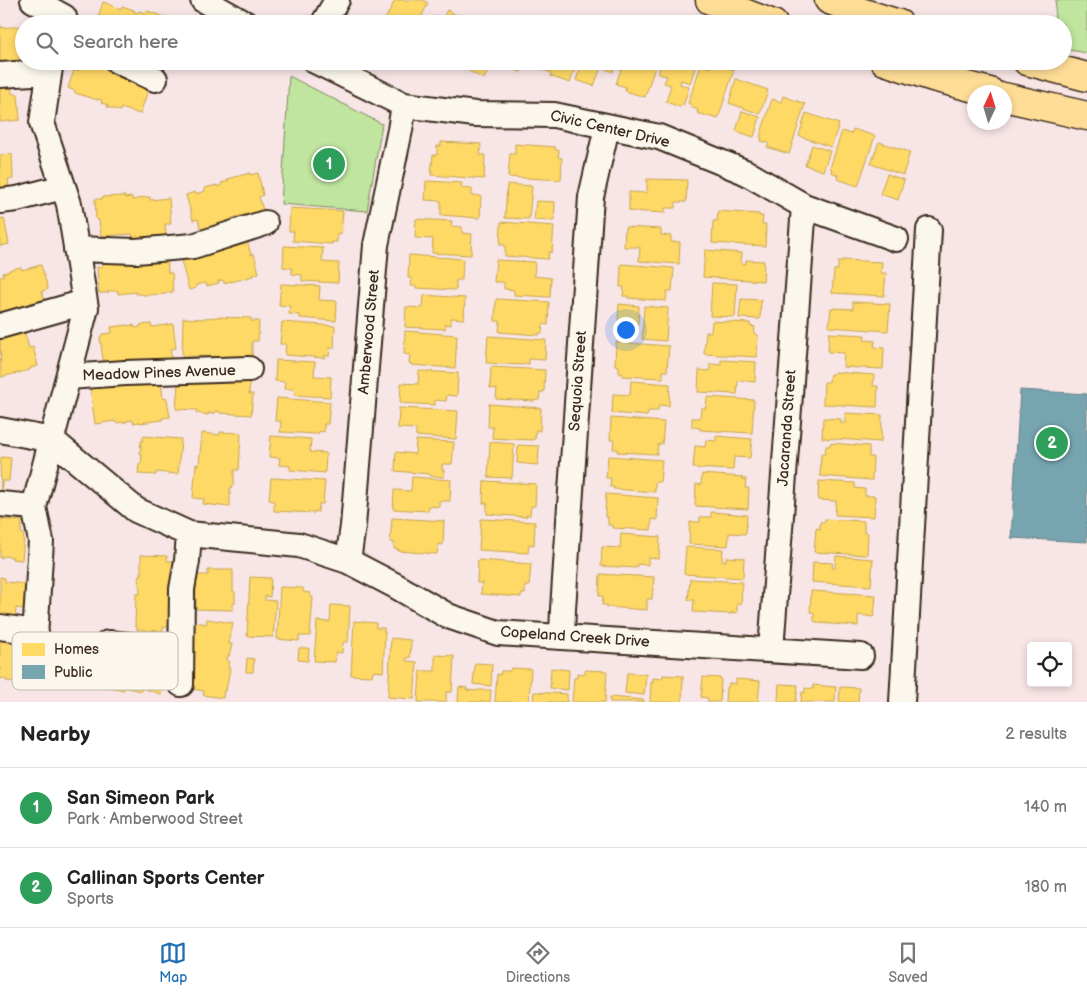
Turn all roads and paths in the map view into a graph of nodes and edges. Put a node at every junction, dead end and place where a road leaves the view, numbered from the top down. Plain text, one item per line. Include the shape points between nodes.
1 (33, 0) edge
2 (337, 0) edge
3 (710, 0) edge
4 (829, 0) edge
5 (209, 1) edge
6 (66, 14) edge
7 (232, 15) edge
8 (328, 15) edge
9 (749, 15) edge
10 (870, 15) edge
11 (28, 70) edge
12 (49, 70) edge
13 (136, 70) edge
14 (333, 70) edge
15 (911, 70) edge
16 (1061, 70) edge
17 (0, 75) edge
18 (1087, 77) edge
19 (154, 79) dead end
20 (967, 86) edge
21 (1012, 99) edge
22 (404, 105) junction
23 (1087, 116) edge
24 (607, 127) junction
25 (63, 187) junction
26 (0, 201) edge
27 (804, 206) junction
28 (265, 222) dead end
29 (930, 230) dead end
30 (896, 239) dead end
31 (76, 250) junction
32 (85, 302) junction
33 (0, 326) edge
34 (249, 369) dead end
35 (68, 377) junction
36 (0, 430) edge
37 (52, 440) junction
38 (0, 504) edge
39 (34, 507) junction
40 (189, 534) junction
41 (348, 561) junction
42 (0, 627) edge
43 (36, 632) joint
44 (562, 636) junction
45 (178, 650) edge
46 (181, 650) junction
47 (771, 650) junction
48 (861, 656) dead end
49 (181, 684) dead end
50 (902, 702) edge

1 - 6 street
2 - 8 street
3 - 9 main road
4 - 10 main road
5 - 7 street
11 - 17 street
12 - 25 street, Meadow Pines Avenue via 42,123
13 - 19 street
14 - 22 street, Civic Center Drive
15 - 20 main road
16 - 18 main road
21 - 23 main road
22 - 24 street, Civic Center Drive via 475,114 554,115
22 - 41 street, Amberwood Street via 376,245
24 - 27 street, Civic Center Drive via 659,137 745,172
24 - 44 street, Sequoia Street via 591,197
25 - 26 street
25 - 31 street, Meadow Pines Avenue
27 - 30 street, Civic Center Drive
27 - 47 street, Jacaranda Street
28 - 31 street via 194,246 136,251
29 - 50 street
31 - 32 street, Meadow Pines Avenue
32 - 33 street
32 - 35 street, Meadow Pines Avenue
34 - 35 street, Meadow Pines Avenue via 124,372
35 - 37 street, Meadow Pines Avenue
36 - 37 street, Copeland Creek Drive
37 - 39 street, Meadow Pines Avenue
37 - 40 street, Copeland Creek Drive via 136,510
38 - 39 street
39 - 43 street, Meadow Pines Avenue via 41,541
40 - 41 street, Copeland Creek Drive via 299,545
40 - 46 street via 182,589
41 - 44 street, Copeland Creek Drive via 448,616 498,632
42 - 43 street
44 - 47 street, Copeland Creek Drive
45 - 46 street
46 - 49 street
47 - 48 street, Copeland Creek Drive

